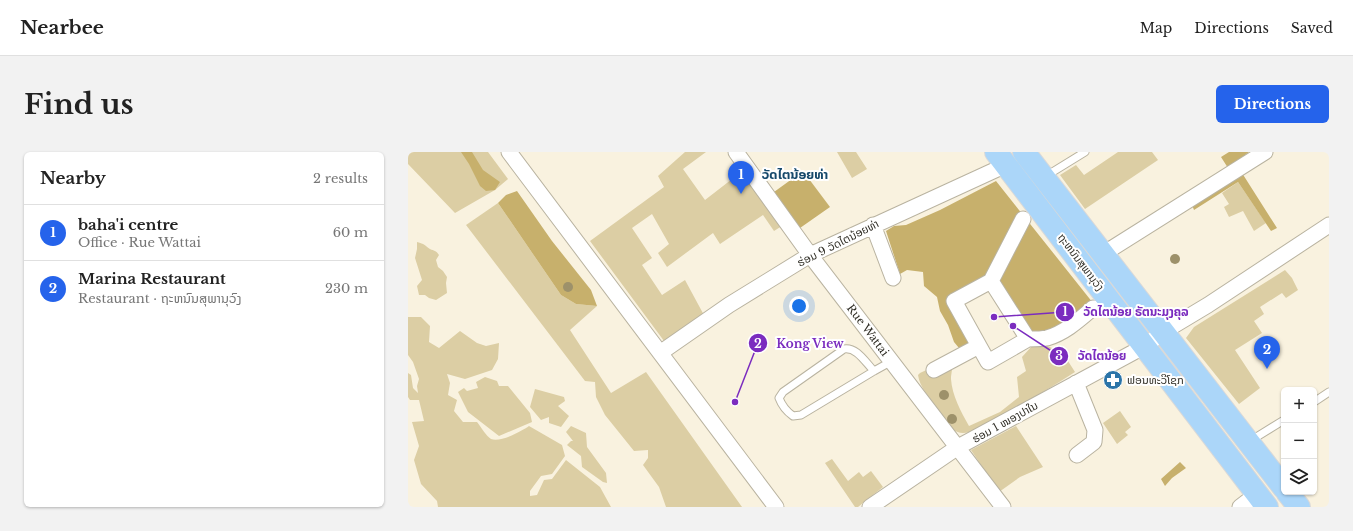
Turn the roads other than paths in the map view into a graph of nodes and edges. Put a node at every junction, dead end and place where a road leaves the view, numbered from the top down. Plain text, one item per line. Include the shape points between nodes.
1 (510, 152) edge
2 (736, 152) edge
3 (1024, 152) edge
4 (1085, 152) edge
5 (1265, 152) edge
6 (1001, 158) edge
7 (1044, 177) junction
8 (1023, 219) dead end
9 (873, 225) junction
10 (1329, 226) edge
11 (1103, 254) junction
12 (810, 255) junction
13 (893, 278) dead end
14 (991, 281) junction
15 (1093, 308) dead end
16 (1163, 332) junction
17 (1028, 339) junction
18 (979, 346) junction
19 (1145, 346) junction
20 (660, 353) junction
21 (892, 361) junction
22 (934, 370) dead end
23 (874, 371) junction
24 (1076, 383) junction
25 (1329, 392) edge
26 (1317, 400) edge
27 (1281, 422) edge
28 (1248, 442) junction
29 (958, 447) junction
30 (1077, 455) dead end
31 (1281, 484) edge
32 (1289, 495) edge
33 (1262, 500) edge
34 (776, 507) edge
35 (870, 507) edge
36 (1003, 507) edge
37 (1240, 507) edge
38 (1299, 507) edge

1 - 20 street
2 - 12 street, Rue Wattai
3 - 7 highway, ຖະຫນົນສຸພານຸວົງ
4 - 7 lane
5 - 11 street
6 - 9 street, ຮ່ອມ 9 ວັດໄຕນ້ອຍທ່າ
6 - 19 highway, ຖະຫນົນສຸພານຸວົງ
7 - 11 highway, ຖະຫນົນສຸພານຸວົງ
8 - 14 street
9 - 12 street, ຮ່ອມ 9 ວັດໄຕນ້ອຍທ່າ
9 - 13 street
10 - 16 street, ຮ່ອມ 1 ໜອງປາໃນ
11 - 16 highway, ຖະຫນົນສຸພານຸວົງ
12 - 20 street, ຮ່ອມ 9 ວັດໄຕນ້ອຍທ່າ via 729,305
12 - 21 street, Rue Wattai
14 - 17 street
14 - 18 street via 954,301
15 - 17 street via 1056,334 1047,338
16 - 19 street, ຮ່ອມ 1 ໜອງປາໃນ
16 - 28 highway, ຖະຫນົນສຸພານຸວົງ
17 - 18 street via 988,362
18 - 22 street
19 - 24 street, ຮ່ອມ 1 ໜອງປາໃນ
19 - 33 highway, ຖະຫນົນສຸພານຸວົງ
20 - 34 street
21 - 23 lane
21 - 29 street, Rue Wattai
23 - 23 lane via 801,415 793,416 787,412 779,398 844,349 856,351
24 - 29 street, ຮ່ອມ 1 ໜອງປາໃນ
24 - 30 street via 1095,430 1094,442
25 - 26 lane
27 - 28 lane
28 - 31 highway, ຖະຫນົນສຸພານຸວົງ
29 - 35 street, ຮ່ອມ 1 ໜອງປາໃນ
29 - 36 street, Rue Wattai
32 - 38 highway
33 - 37 street

